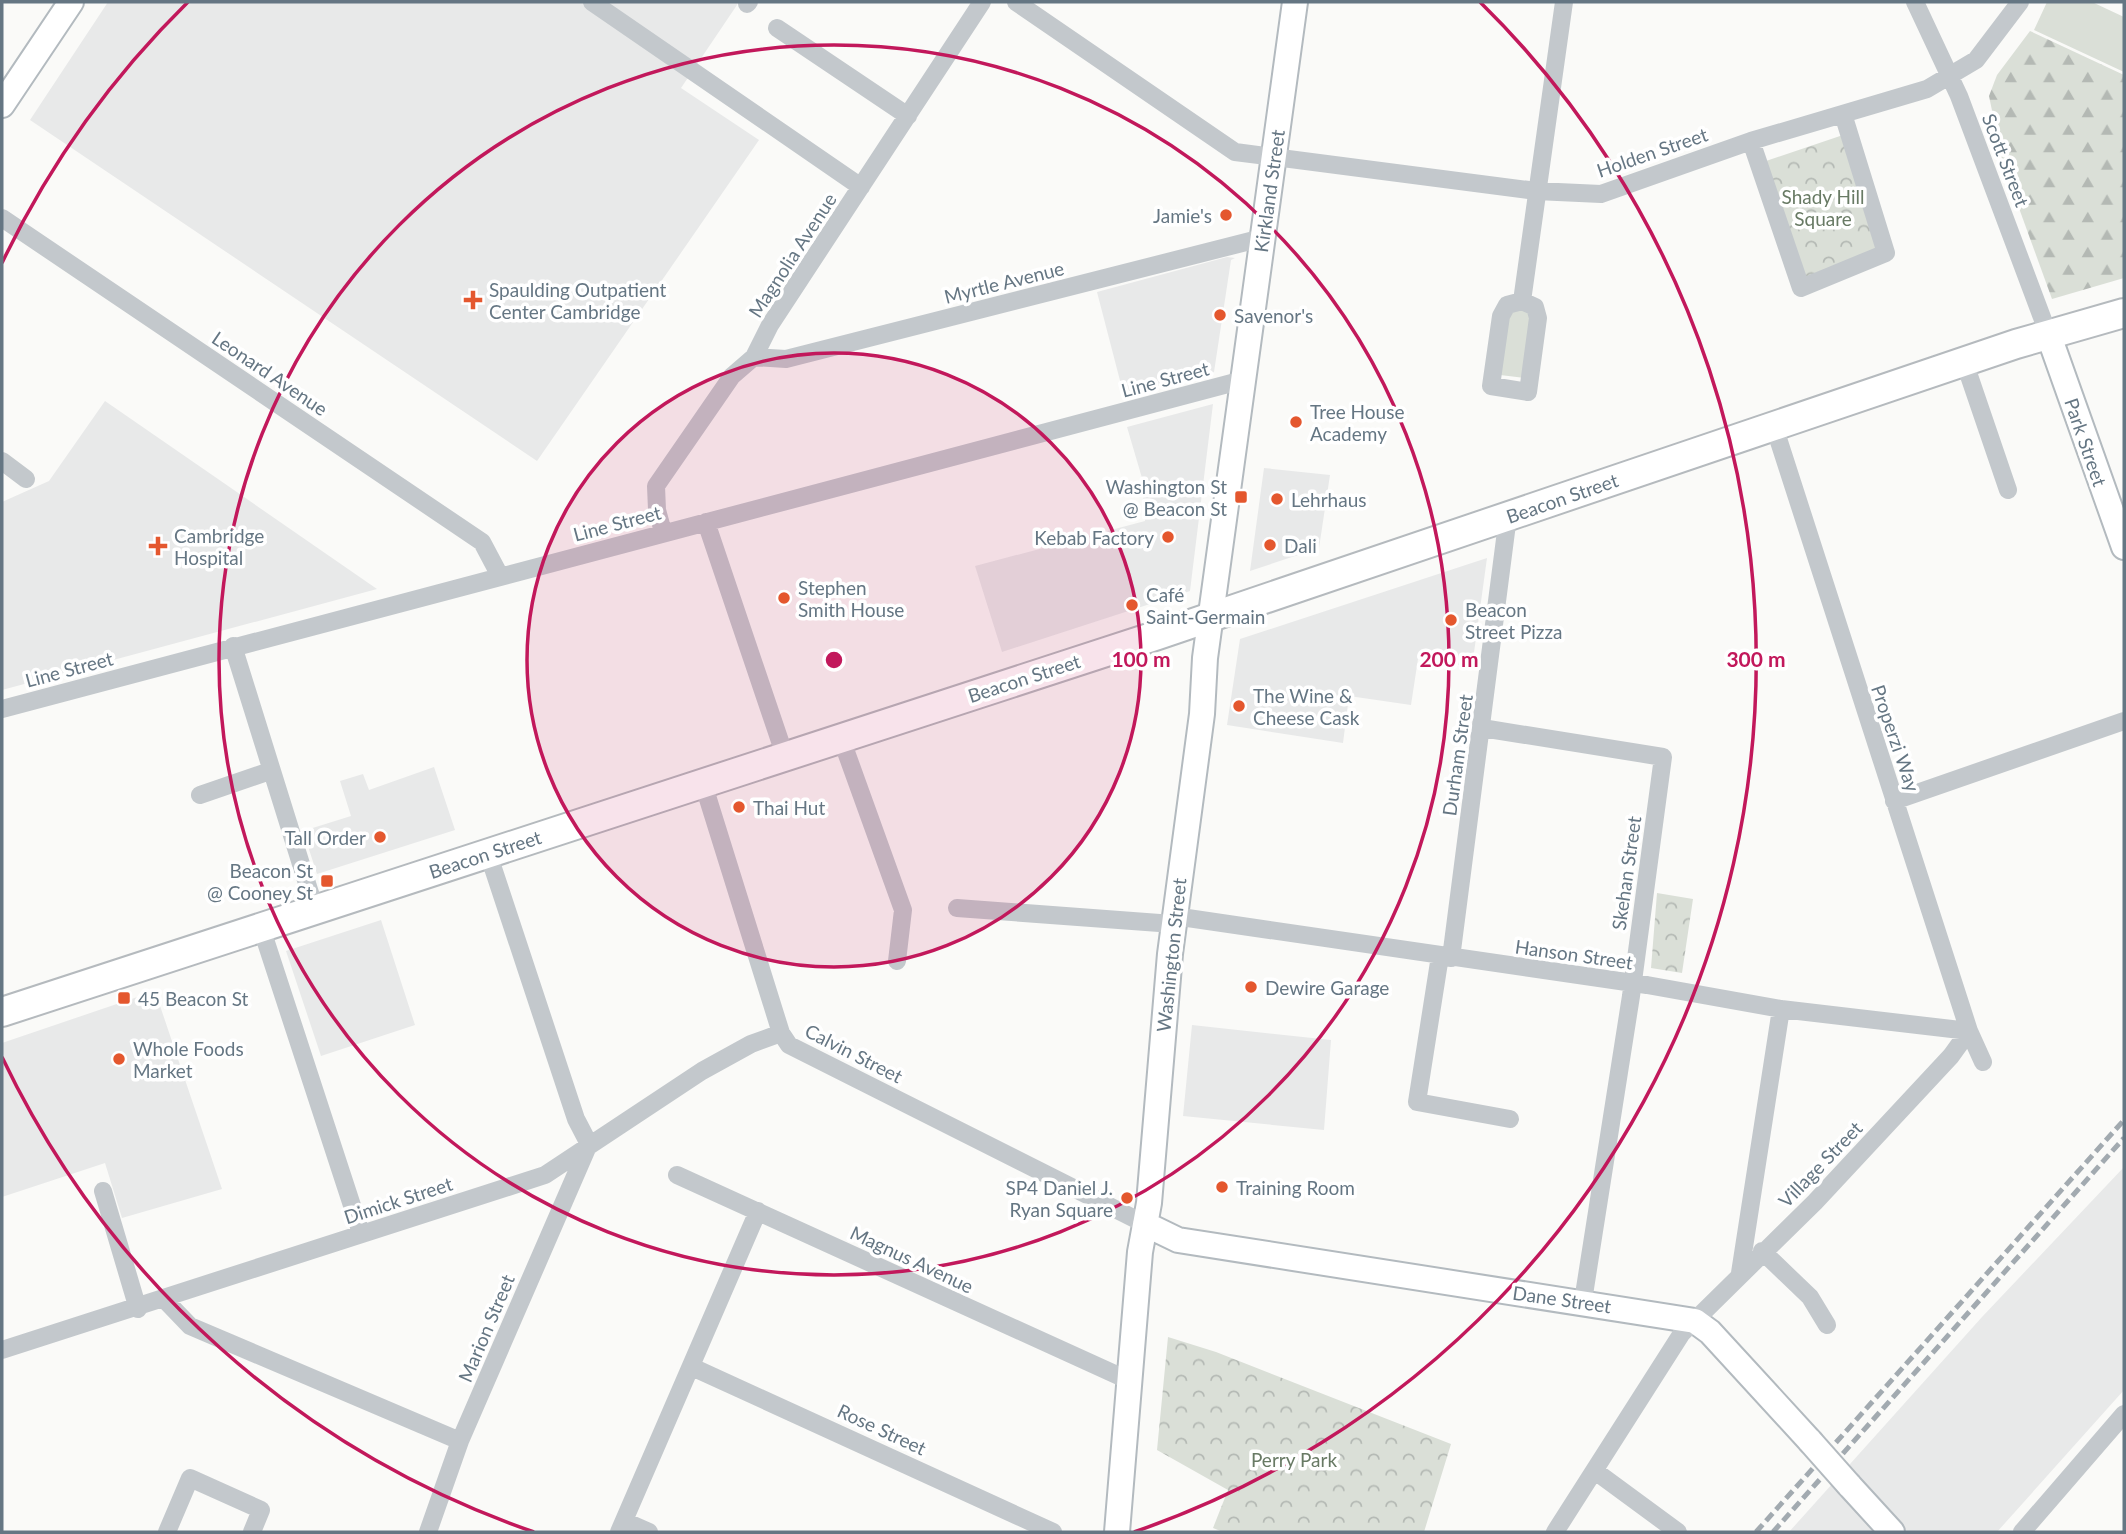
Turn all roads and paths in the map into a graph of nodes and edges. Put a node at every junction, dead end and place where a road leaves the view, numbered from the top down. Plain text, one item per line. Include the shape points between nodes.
1 (71, 2) edge
2 (592, 2) edge
3 (982, 2) edge
4 (1016, 2) edge
5 (1295, 2) edge
6 (1564, 2) edge
7 (1915, 2) edge
8 (2021, 2) edge
9 (777, 28) dead end
10 (1949, 75) junction
11 (2, 105) edge
12 (1843, 114) junction
13 (908, 116) junction
14 (1751, 141) junction
15 (1273, 156) junction
16 (861, 187) junction
17 (1536, 191) junction
18 (2, 218) edge
19 (1262, 238) junction
20 (1522, 301) junction
21 (2124, 313) edge
22 (2049, 336) junction
23 (754, 357) junction
24 (1964, 361) junction
25 (1244, 380) junction
26 (1774, 426) junction
27 (2, 461) edge
28 (2, 481) edge
29 (2008, 490) dead end
30 (1508, 516) junction
31 (706, 522) junction
32 (663, 532) junction
33 (2124, 547) edge
34 (500, 576) junction
35 (1210, 617) junction
36 (233, 646) junction
37 (2, 709) edge
38 (2124, 721) edge
39 (1482, 728) junction
40 (841, 738) junction
41 (785, 756) junction
42 (270, 771) junction
43 (703, 783) junction
44 (200, 795) dead end
45 (1894, 801) junction
46 (488, 853) junction
47 (957, 908) dead end
48 (315, 909) junction
49 (1174, 920) junction
50 (261, 927) junction
51 (1446, 957) junction
52 (897, 961) dead end
53 (1632, 984) junction
54 (1781, 1009) junction
55 (2, 1012) edge
56 (1969, 1031) junction
57 (781, 1033) junction
58 (1983, 1062) dead end
59 (1510, 1119) dead end
60 (589, 1144) junction
61 (677, 1175) dead end
62 (103, 1191) dead end
63 (758, 1210) junction
64 (1145, 1224) junction
65 (361, 1233) junction
66 (1762, 1251) junction
67 (1740, 1273) junction
68 (165, 1300) junction
69 (1583, 1301) junction
70 (138, 1309) junction
71 (1695, 1321) junction
72 (1827, 1325) dead end
73 (2, 1350) edge
74 (692, 1367) junction
75 (1130, 1381) junction
76 (2124, 1414) edge
77 (460, 1441) junction
78 (1595, 1471) junction
79 (621, 1527) edge
80 (167, 1532) edge
81 (252, 1532) edge
82 (428, 1532) edge
83 (649, 1532) edge
84 (1053, 1532) edge
85 (1117, 1532) edge
86 (1555, 1532) edge
87 (1678, 1532) edge
88 (1892, 1532) edge
89 (2022, 1532) edge

1 - 11 main road
2 - 16 street
3 - 13 street, Magnolia Avenue
4 - 15 street, Holden Street via 1235,152
5 - 15 main road, Kirkland Street
6 - 17 street
7 - 10 street, Scott Street
8 - 10 street, Holden Street via 1976,60
9 - 13 street
10 - 12 street, Holden Street via 1927,89
10 - 22 street, Scott Street
12 - 14 street, Holden Street
12 - 14 street via 1886,253 1801,288
13 - 16 street, Magnolia Avenue
14 - 17 street, Holden Street via 1601,194
15 - 17 street, Holden Street
15 - 19 main road, Kirkland Street
16 - 23 street, Magnolia Avenue via 770,325
17 - 20 street
18 - 34 street, Leonard Avenue via 482,542
19 - 23 street, Myrtle Avenue via 786,359
19 - 25 main road, Kirkland Street
20 - 20 street via 1507,305 1501,316 1491,386 1528,392 1538,318 1535,307
21 - 22 main road, Beacon Street
22 - 24 main road, Beacon Street
22 - 33 main road, Park Street
23 - 32 street, Magnolia Avenue via 732,376 656,486
24 - 26 main road, Beacon Street
24 - 29 street
25 - 31 street, Line Street
25 - 35 main road, Washington Street
26 - 30 main road, Beacon Street
26 - 45 street, Properzi Way
27 - 28 street via 26,479
30 - 35 main road, Beacon Street
30 - 39 street, Durham Street
31 - 32 street, Line Street
31 - 41 street
32 - 34 street, Line Street
34 - 36 street, Line Street
35 - 40 main road, Beacon Street
35 - 49 main road, Washington Street via 1202,714
36 - 37 street, Line Street
36 - 42 street
38 - 45 street
39 - 51 street, Durham Street
39 - 53 street, Skehan Street via 1663,757
40 - 41 main road, Beacon Street
40 - 52 street via 903,910
41 - 43 main road, Beacon Street
42 - 44 street
42 - 48 street
43 - 46 main road, Beacon Street
43 - 57 street, Calvin Street
45 - 56 street, Properzi Way
46 - 48 main road, Beacon Street
46 - 60 street via 576,1119
47 - 49 street, Hanson Street
48 - 50 main road, Beacon Street
49 - 51 street, Hanson Street
49 - 64 main road, Washington Street
50 - 55 main road, Beacon Street
50 - 65 street
51 - 53 street, Hanson Street
51 - 59 street, Durham Street via 1417,1102
53 - 54 street, Hanson Street
53 - 69 street, Skehan Street
54 - 56 street, Hanson Street
54 - 67 street
56 - 58 street, Properzi Way
56 - 66 street, Village Street via 1824,1192
57 - 60 street, Dimick Street via 702,1071
57 - 64 street, Calvin Street via 789,1045
60 - 65 street, Dimick Street via 545,1175
60 - 77 street, Marion Street
61 - 63 street, Magnus Avenue
62 - 70 street
63 - 74 street
63 - 75 street, Magnus Avenue
64 - 69 main road, Dane Street via 1178,1240
64 - 75 main road, Washington Street
65 - 68 street, Dimick Street
66 - 67 street, Village Street
66 - 72 street via 1810,1297
67 - 71 street, Village Street
68 - 70 street, Dimick Street
68 - 77 street via 190,1326
69 - 71 main road, Dane Street
70 - 73 street, Dimick Street
71 - 78 street, Village Street via 1682,1333
71 - 88 main road, bridge
74 - 79 street
74 - 84 street, Rose Street
75 - 85 main road, Washington Street
76 - 89 street
77 - 82 street, Marion Street
78 - 86 street, Village Street
78 - 87 street
79 - 83 street
80 - 81 street via 190,1478 261,1510

